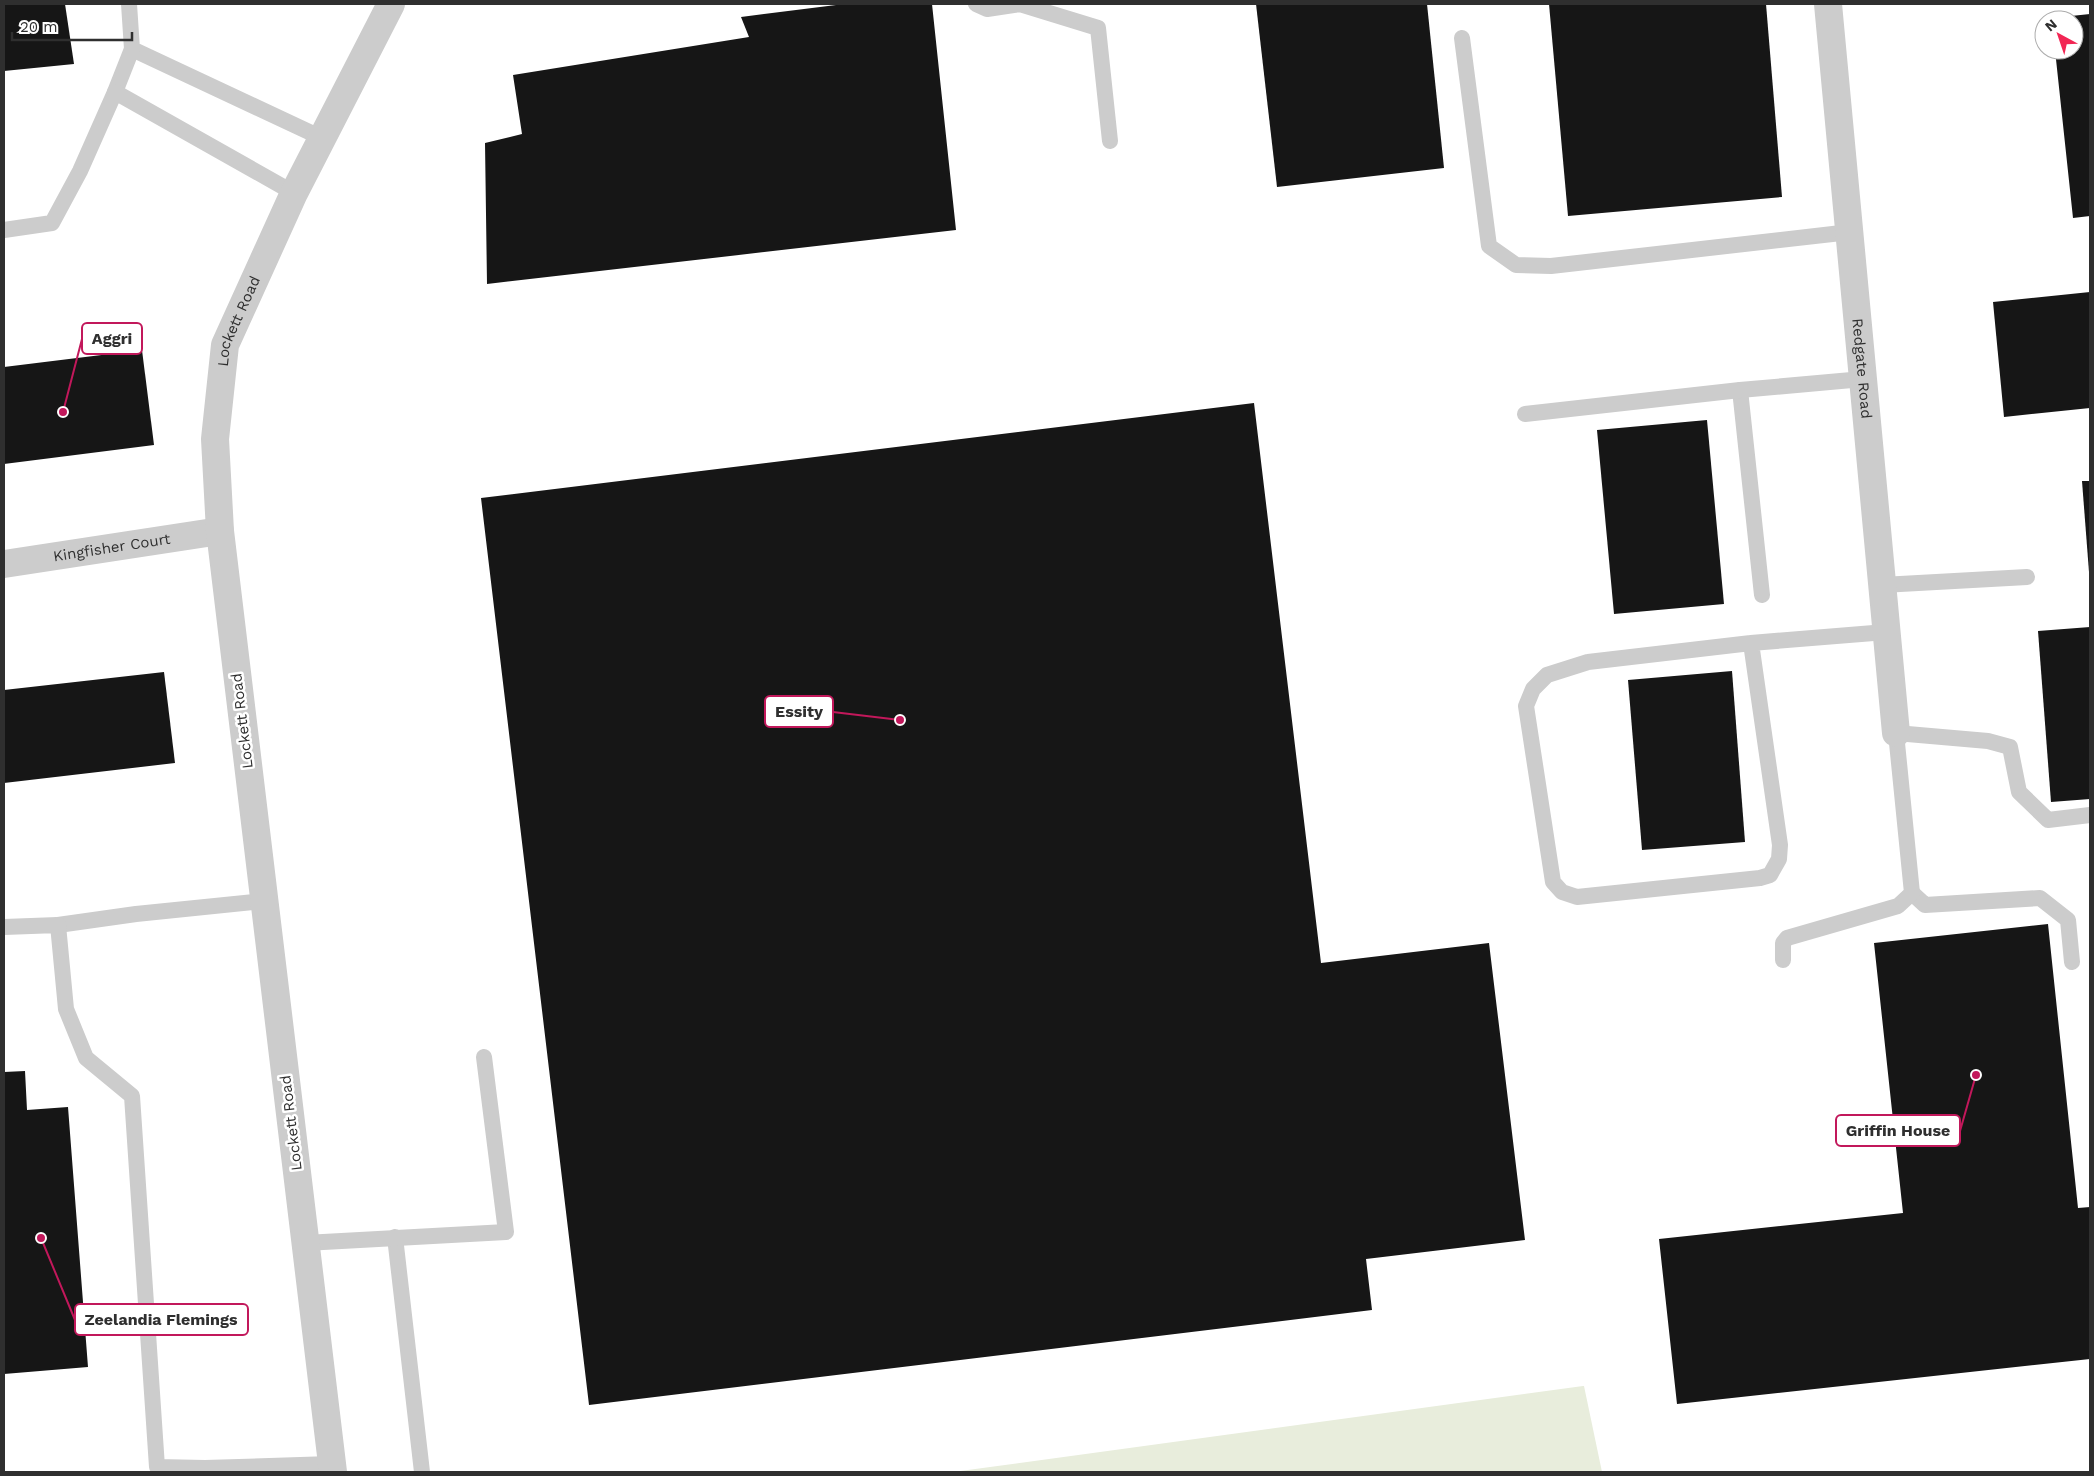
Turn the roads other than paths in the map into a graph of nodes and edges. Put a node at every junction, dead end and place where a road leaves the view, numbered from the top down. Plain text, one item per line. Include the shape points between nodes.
1 (129, 4) edge
2 (391, 4) edge
3 (976, 4) edge
4 (1828, 4) edge
5 (1462, 38) dead end
6 (132, 49) junction
7 (115, 92) junction
8 (322, 138) junction
9 (1110, 141) dead end
10 (294, 193) junction
11 (4, 230) edge
12 (1850, 232) junction
13 (1863, 379) junction
14 (1740, 390) junction
15 (1525, 414) dead end
16 (220, 531) junction
17 (4, 564) edge
18 (2027, 577) dead end
19 (1882, 585) junction
20 (1762, 595) dead end
21 (1886, 632) junction
22 (1751, 643) junction
23 (1896, 732) junction
24 (2090, 816) edge
25 (1912, 893) junction
26 (264, 902) junction
27 (58, 925) junction
28 (4, 927) edge
29 (1783, 960) dead end
30 (2072, 962) dead end
31 (484, 1056) dead end
32 (395, 1237) junction
33 (305, 1243) junction
34 (332, 1468) edge
35 (422, 1472) edge

1 - 6 lane
2 - 8 street, Lockett Road
3 - 9 lane via 987,9 1020,4 1098,28
4 - 12 street, Redgate Road
5 - 12 lane via 1489,246 1516,265 1552,266
6 - 7 lane
6 - 8 lane
7 - 10 lane
7 - 11 lane via 80,171 52,223
8 - 10 street, Lockett Road
10 - 16 street, Lockett Road via 225,345 215,439
12 - 13 street, Redgate Road
13 - 14 lane
13 - 19 street, Redgate Road
14 - 15 lane
14 - 20 lane
16 - 17 street, Kingfisher Court
16 - 26 street, Lockett Road
18 - 19 lane
19 - 21 street, Redgate Road
21 - 22 lane
21 - 23 street, Redgate Road
22 - 22 lane via 1588,662 1548,675 1533,688 1526,706 1553,882 1562,892 1577,897 1621,894 1770,875 1780,859 1780,845
23 - 24 lane via 1988,741 2010,747 2019,792 2048,820
23 - 25 lane
25 - 29 lane via 1898,906 1787,938 1783,943
25 - 30 lane via 1925,905 2040,898 2068,920
26 - 27 lane
26 - 33 street, Lockett Road
27 - 28 lane
27 - 34 lane via 66,1009 86,1058 132,1096 156,1467
31 - 32 lane via 506,1232
32 - 33 lane
32 - 35 lane
33 - 34 street, Lockett Road

